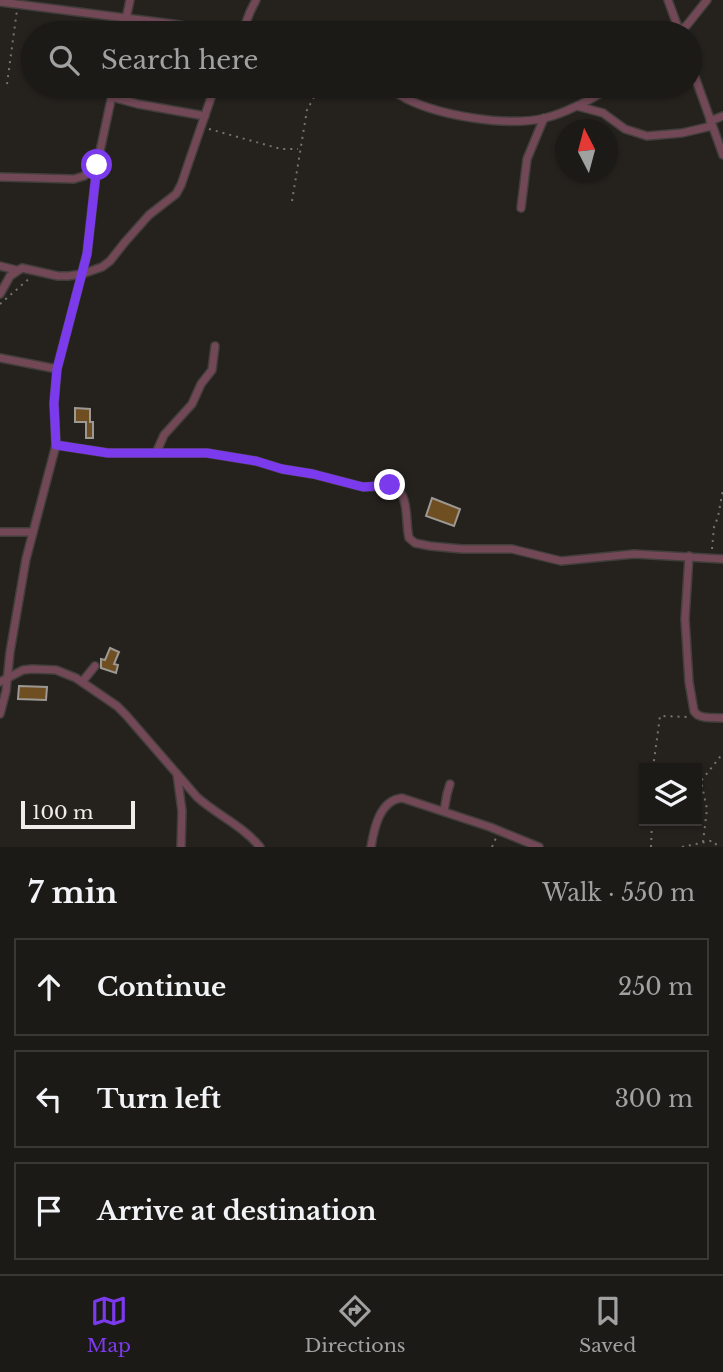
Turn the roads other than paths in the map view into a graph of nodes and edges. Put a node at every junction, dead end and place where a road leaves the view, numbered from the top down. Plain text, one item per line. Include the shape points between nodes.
1 (130, 0) edge
2 (256, 0) edge
3 (668, 0) edge
4 (707, 0) edge
5 (0, 2) edge
6 (125, 19) junction
7 (144, 21) edge
8 (247, 21) edge
9 (674, 21) edge
10 (690, 21) edge
11 (112, 98) edge
12 (117, 98) edge
13 (211, 98) edge
14 (407, 98) edge
15 (593, 98) edge
16 (701, 98) edge
17 (577, 106) junction
18 (205, 116) junction
19 (723, 116) edge
20 (544, 118) junction
21 (711, 123) junction
22 (723, 155) edge
23 (97, 165) junction
24 (0, 177) edge
25 (521, 208) dead end
26 (0, 266) edge
27 (16, 270) junction
28 (82, 274) junction
29 (0, 294) edge
30 (215, 346) dead end
31 (0, 358) edge
32 (57, 369) junction
33 (56, 445) junction
34 (156, 453) junction
35 (0, 532) edge
36 (33, 532) junction
37 (689, 556) junction
38 (723, 559) edge
39 (95, 666) dead end
40 (3, 680) edge
41 (82, 682) junction
42 (0, 714) edge
43 (723, 718) edge
44 (177, 773) junction
45 (450, 783) dead end
46 (444, 811) junction
47 (181, 847) edge
48 (260, 847) edge
49 (371, 847) edge
50 (539, 847) edge

1 - 6 street
2 - 8 street
3 - 9 street
4 - 10 street
5 - 6 street
6 - 7 street
11 - 23 street
12 - 18 street
13 - 18 street
14 - 20 street via 471,117 501,121
15 - 17 street
16 - 21 street
17 - 20 street
17 - 21 street via 603,113 625,129 647,136 699,130
18 - 28 street via 176,194 149,215 110,261
19 - 21 street
20 - 25 street via 527,159
21 - 22 street
23 - 24 street via 74,179
23 - 28 street
26 - 27 street
27 - 28 street
27 - 29 street
28 - 32 street
30 - 34 street via 212,370
31 - 32 street
32 - 33 street
33 - 34 street via 108,453
33 - 36 street
34 - 37 street via 215,453 363,487 394,486 403,495 410,538 421,544 462,550 512,549 561,561 634,554
35 - 36 street
36 - 40 street
37 - 38 street
37 - 43 street via 685,619 694,711 700,717
39 - 41 street
40 - 41 street via 23,670 46,669
40 - 42 street via 6,691
41 - 44 street via 117,706
44 - 47 street
44 - 48 street via 207,806
45 - 46 street
46 - 49 street via 394,798 382,809
46 - 50 street

